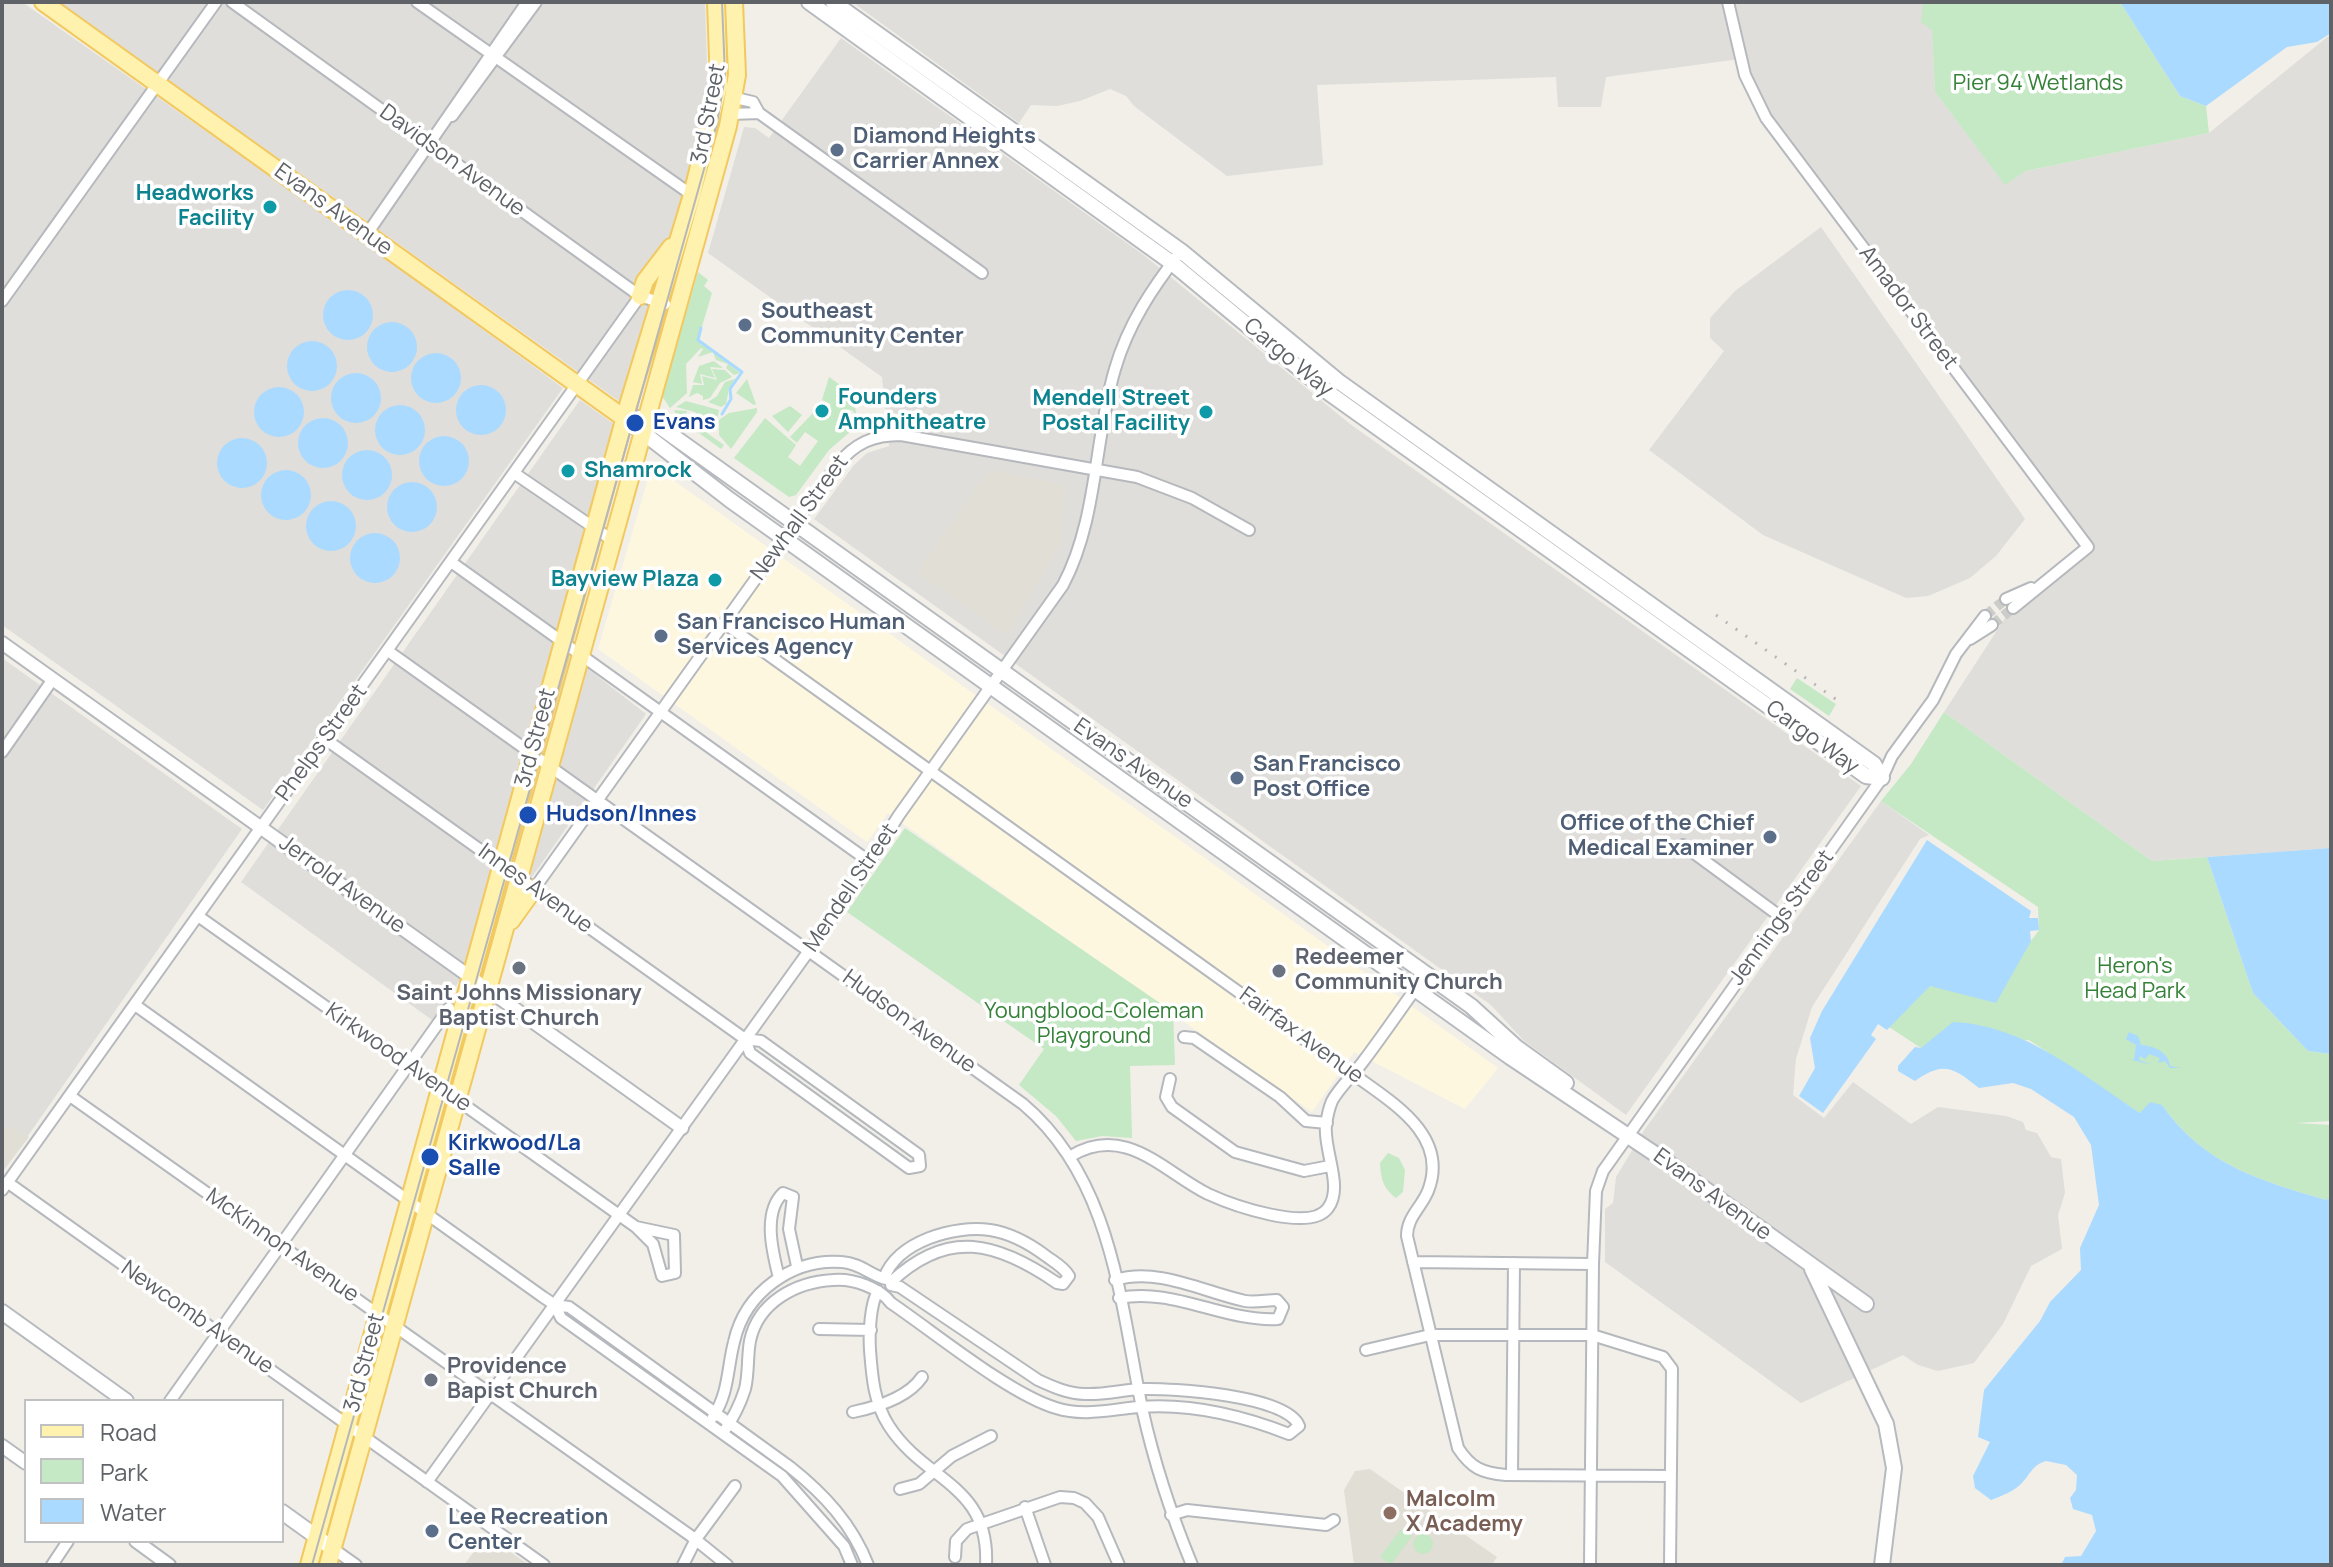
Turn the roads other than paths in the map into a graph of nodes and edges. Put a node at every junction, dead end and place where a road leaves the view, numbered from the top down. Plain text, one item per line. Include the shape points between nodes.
1 (43, 2) edge
2 (216, 2) edge
3 (232, 2) edge
4 (417, 2) edge
5 (527, 2) edge
6 (536, 2) edge
7 (716, 2) edge
8 (734, 2) edge
9 (809, 2) edge
10 (1728, 2) edge
11 (830, 6) edge
12 (493, 56) junction
13 (157, 84) junction
14 (735, 96) junction
15 (716, 101) junction
16 (759, 113) junction
17 (731, 114) junction
18 (430, 146) junction
19 (692, 195) junction
20 (681, 232) junction
21 (367, 234) junction
22 (1177, 257) junction
23 (982, 273) dead end
24 (640, 296) junction
25 (2, 301) edge
26 (658, 302) junction
27 (678, 308) junction
28 (578, 384) junction
29 (624, 418) junction
30 (646, 427) junction
31 (1095, 469) junction
32 (514, 473) junction
33 (795, 523) junction
34 (594, 529) junction
35 (1249, 530) dead end
36 (785, 537) junction
37 (612, 540) junction
38 (451, 562) junction
39 (2010, 604) tunnel mouth
40 (1985, 616) tunnel mouth
41 (724, 623) junction
42 (1992, 625) tunnel mouth
43 (1965, 642) junction
44 (2, 643) edge
45 (564, 643) junction
46 (388, 651) junction
47 (580, 654) junction
48 (1002, 671) junction
49 (53, 679) junction
50 (992, 685) junction
51 (660, 711) junction
52 (325, 739) junction
53 (1104, 744) junction
54 (2, 752) edge
55 (531, 753) junction
56 (1094, 758) junction
57 (551, 767) junction
58 (931, 771) junction
59 (1882, 778) junction
60 (1180, 798) junction
61 (597, 800) junction
62 (1171, 812) junction
63 (261, 828) junction
64 (1683, 845) dead end
65 (870, 862) junction
66 (502, 865) junction
67 (520, 878) junction
68 (534, 889) junction
69 (198, 916) junction
70 (1781, 917) junction
71 (504, 932) junction
72 (809, 951) junction
73 (1426, 974) junction
74 (468, 984) junction
75 (1416, 987) junction
76 (487, 989) junction
77 (135, 1005) junction
78 (449, 1008) joint
79 (1184, 1037) dead end
80 (745, 1039) junction
81 (408, 1065) junction
82 (1353, 1074) junction
83 (1170, 1079) dead end
84 (440, 1088) junction
85 (70, 1096) junction
86 (455, 1099) junction
87 (1327, 1123) junction
88 (682, 1128) junction
89 (1628, 1134) junction
90 (345, 1155) junction
91 (1071, 1156) junction
92 (1330, 1166) junction
93 (5, 1186) edge
94 (410, 1201) junction
95 (424, 1212) junction
96 (620, 1214) junction
97 (636, 1227) junction
98 (282, 1245) junction
99 (1797, 1255) junction
100 (1413, 1262) junction
101 (1514, 1263) junction
102 (1593, 1264) junction
103 (797, 1266) junction
104 (779, 1278) junction
105 (1115, 1280) junction
106 (884, 1286) junction
107 (1119, 1298) junction
108 (1866, 1304) dead end
109 (555, 1305) junction
110 (2, 1312) edge
111 (386, 1319) junction
112 (819, 1329) dead end
113 (871, 1330) junction
114 (218, 1333) junction
115 (1430, 1335) junction
116 (1513, 1335) junction
117 (1592, 1335) junction
118 (1366, 1350) dead end
119 (922, 1377) dead end
120 (1139, 1389) junction
121 (492, 1394) junction
122 (123, 1399) edge
123 (171, 1399) edge
124 (879, 1404) junction
125 (1142, 1407) junction
126 (717, 1412) junction
127 (853, 1412) dead end
128 (731, 1422) junction
129 (709, 1423) junction
130 (355, 1430) junction
131 (723, 1433) junction
132 (991, 1436) dead end
133 (2, 1446) edge
134 (24, 1462) edge
135 (936, 1471) junction
136 (1512, 1475) junction
137 (1591, 1475) junction
138 (1671, 1476) junction
139 (427, 1482) junction
140 (735, 1486) dead end
141 (900, 1489) dead end
142 (1025, 1507) junction
143 (284, 1513) edge
144 (1171, 1515) junction
145 (1334, 1520) dead end
146 (981, 1523) junction
147 (317, 1537) junction
148 (696, 1539) junction
149 (67, 1543) edge
150 (139, 1543) edge
151 (332, 1548) junction
152 (955, 1557) dead end
153 (52, 1565) edge
154 (169, 1565) edge
155 (309, 1565) edge
156 (328, 1565) edge
157 (356, 1565) edge
158 (544, 1565) edge
159 (683, 1565) edge
160 (727, 1565) edge
161 (852, 1565) edge
162 (868, 1565) edge
163 (986, 1565) edge
164 (1045, 1565) edge
165 (1119, 1565) edge
166 (1192, 1565) edge
167 (1590, 1565) edge
168 (1670, 1565) edge
169 (1882, 1565) edge

1 - 13 main road, Evans Avenue
2 - 13 street
3 - 18 street, Davidson Avenue
4 - 12 street
5 - 12 street
6 - 12 street
7 - 15 main road, 3rd Street via 721,59
8 - 14 main road, 3rd Street
9 - 11 main road, Cargo Way
10 - 39 street, Amador Street via 1740,59 1766,118 2088,547
11 - 22 main road, Cargo Way
12 - 18 street via 463,106
12 - 19 street
13 - 21 main road, Evans Avenue
13 - 25 street
14 - 15 street
14 - 16 street via 753,102
14 - 17 main road, 3rd Street
15 - 19 main road, 3rd Street
16 - 17 street
16 - 23 street
17 - 27 main road, 3rd Street
18 - 21 street
18 - 24 street, Davidson Avenue
19 - 20 main road, 3rd Street
20 - 24 main road
20 - 26 main road, 3rd Street
21 - 28 main road, Evans Avenue
22 - 31 street, Mendell Street via 1139,312 1119,356
22 - 59 main road, Cargo Way via 1338,381 1874,764
24 - 26 street, Davidson Avenue
24 - 28 street, Phelps Street
26 - 27 street, Davidson Avenue
26 - 29 main road, 3rd Street
27 - 30 main road, 3rd Street
28 - 29 main road, Evans Avenue
28 - 32 street, Phelps Street
29 - 30 main road
29 - 34 main road, 3rd Street
30 - 33 main road, Evans Avenue
30 - 36 main road, Evans Avenue
30 - 37 main road, 3rd Street
31 - 33 street, Newhall Street via 901,435 870,438 843,457
31 - 35 street, Newhall Street via 1174,490
31 - 48 street, Mendell Street via 1070,572
32 - 34 street
32 - 38 street, Phelps Street
33 - 36 street, Newhall Street
33 - 48 main road, Evans Avenue
34 - 37 street
34 - 45 main road, 3rd Street
36 - 41 street, Newhall Street
36 - 50 main road, Evans Avenue
37 - 47 main road, 3rd Street
38 - 45 street
38 - 46 street, Phelps Street
40 - 43 street
41 - 51 street, Newhall Street
41 - 58 street, Fairfax Avenue
42 - 43 street
43 - 59 street, Jennings Street
44 - 49 street, Jerrold Avenue
45 - 47 street
45 - 55 main road, 3rd Street
46 - 52 street, Phelps Street
46 - 55 street, Hudson Avenue
47 - 51 street
47 - 57 main road, 3rd Street
48 - 50 street, Mendell Street
48 - 53 main road, Evans Avenue
49 - 54 street
49 - 63 street, Jerrold Avenue
50 - 56 main road, Evans Avenue
50 - 58 street, Mendell Street
51 - 61 street, Newhall Street
51 - 65 street
52 - 63 street, Phelps Street
52 - 66 street, Innes Avenue
53 - 56 main road
53 - 60 main road, Evans Avenue
55 - 57 street, Hudson Avenue
55 - 66 main road, 3rd Street
56 - 62 main road, Evans Avenue
57 - 61 street, Hudson Avenue
57 - 67 main road, 3rd Street
58 - 65 street, Mendell Street
58 - 82 street, Fairfax Avenue
59 - 70 street, Jennings Street
60 - 62 main road
60 - 73 main road, Evans Avenue
61 - 68 street, Newhall Street
61 - 72 street, Hudson Avenue
62 - 75 main road, Evans Avenue
63 - 69 street, Phelps Street
63 - 74 street, Jerrold Avenue
64 - 70 street
65 - 72 street, Mendell Street
66 - 67 street, Innes Avenue
66 - 74 main road, 3rd Street
67 - 68 street, Innes Avenue
67 - 71 main road, 3rd Street
68 - 71 main road
68 - 80 street, Innes Avenue
69 - 77 street, Phelps Street
69 - 81 street, Kirkwood Avenue
70 - 89 street, Jennings Street
71 - 76 main road, 3rd Street
72 - 80 street, Mendell Street
72 - 91 street, Hudson Avenue via 1023,1104
73 - 75 street
73 - 89 main road, Evans Avenue via 1621,1123
74 - 76 street, Jerrold Avenue
74 - 78 main road
74 - 84 main road, 3rd Street
75 - 82 street
75 - 89 main road, Evans Avenue
76 - 86 main road, 3rd Street
76 - 88 street, Jerrold Avenue
77 - 85 street, Phelps Street
77 - 90 street
78 - 81 street
79 - 87 street via 1194,1038 1280,1097 1306,1121
80 - 80 street, Innes Avenue via 750,1053 909,1168 920,1166 919,1155 761,1041
80 - 88 street, Mendell Street
81 - 84 street, Kirkwood Avenue
81 - 90 street
82 - 87 street via 1332,1101
82 - 100 street, Fairfax Avenue via 1407,1113 1428,1142 1429,1188 1407,1227
83 - 92 street via 1166,1097 1172,1107 1235,1152 1304,1171
84 - 86 street, Kirkwood Avenue
84 - 94 main road, 3rd Street
85 - 93 street, Phelps Street
85 - 98 street, McKinnon Avenue
86 - 95 main road, 3rd Street
86 - 96 street, Kirkwood Avenue
87 - 92 street
88 - 96 street, Mendell Street
89 - 99 main road, Evans Avenue
89 - 102 street, Jennings Street via 1596,1191
90 - 94 street
90 - 98 street
91 - 92 street via 1109,1145 1137,1150 1224,1201 1307,1220 1330,1205 1334,1196
91 - 105 street, Hudson Avenue via 1095,1201
93 - 114 street, Newcomb Avenue
94 - 95 street
94 - 111 main road, 3rd Street
95 - 109 street
95 - 111 main road, 3rd Street
96 - 97 street, Kirkwood Avenue
96 - 109 street, Mendell Street
97 - 97 street, Kirkwood Avenue via 653,1244 662,1276 670,1277 678,1267 677,1240 669,1232
98 - 111 street, McKinnon Avenue
98 - 114 street
99 - 108 main road
99 - 169 main road via 1818,1276 1886,1424 1894,1468
100 - 101 street
100 - 115 street, Fairfax Avenue
101 - 102 street
101 - 116 street
102 - 117 street, Jennings Street
103 - 104 street
103 - 104 street via 789,1229 793,1197 783,1193 773,1216
103 - 106 street via 846,1262 876,1272
104 - 126 street via 755,1299 739,1325 727,1389
105 - 107 street, Hudson Avenue
105 - 107 street via 1163,1278 1248,1302 1277,1300 1283,1307 1278,1319 1255,1321 1145,1294
106 - 106 street via 926,1256 965,1246 1007,1253 1057,1283 1069,1276 1021,1241 991,1230 973,1230 918,1244 892,1264
106 - 113 street via 873,1298
106 - 120 street via 900,1287 1049,1386 1082,1394
106 - 125 street via 891,1303 1037,1401 1079,1412
106 - 128 street via 821,1280 791,1289 770,1306 753,1330 744,1393
107 - 120 street, Hudson Avenue
109 - 121 street, Mendell Street
109 - 126 street via 569,1307
109 - 129 street via 561,1318
110 - 122 main road
111 - 121 street, McKinnon Avenue
111 - 130 main road, 3rd Street
112 - 113 street
113 - 124 street
114 - 123 street
114 - 130 street, Newcomb Avenue
115 - 116 street
115 - 118 street
115 - 136 street, Fairfax Avenue via 1458,1448 1468,1464 1484,1473
116 - 117 street
116 - 136 street
117 - 137 street, Jennings Street
117 - 138 street via 1669,1362
119 - 124 street via 915,1387
120 - 125 street, Hudson Avenue
120 - 125 street via 1242,1398 1292,1416 1299,1426 1289,1434 1239,1416
121 - 139 street, Mendell Street
121 - 148 street, McKinnon Avenue
124 - 127 street
124 - 135 street via 889,1426
125 - 144 street, Hudson Avenue
126 - 128 street
126 - 129 street
128 - 131 street
128 - 162 street via 820,1491 857,1539
129 - 131 street
130 - 139 street, Newcomb Avenue
130 - 147 main road, 3rd Street
130 - 151 main road, 3rd Street
131 - 161 street via 807,1501 844,1546
132 - 135 street via 952,1456
133 - 134 street
135 - 141 street via 919,1484
135 - 146 street via 973,1504
136 - 137 street, Fairfax Avenue
137 - 138 street, Fairfax Avenue
137 - 167 street, Jennings Street
138 - 168 street
139 - 158 street, Newcomb Avenue
140 - 148 street
142 - 146 street
142 - 164 street
142 - 165 street via 1060,1497 1085,1503 1098,1517
143 - 147 main road
144 - 145 street via 1187,1510 1326,1525
144 - 166 street, Hudson Avenue
146 - 152 street via 956,1541
146 - 163 street
147 - 151 main road
147 - 155 main road, 3rd Street
148 - 159 street
148 - 160 street, McKinnon Avenue
149 - 153 street
150 - 154 street
151 - 156 main road, 3rd Street
151 - 157 street

